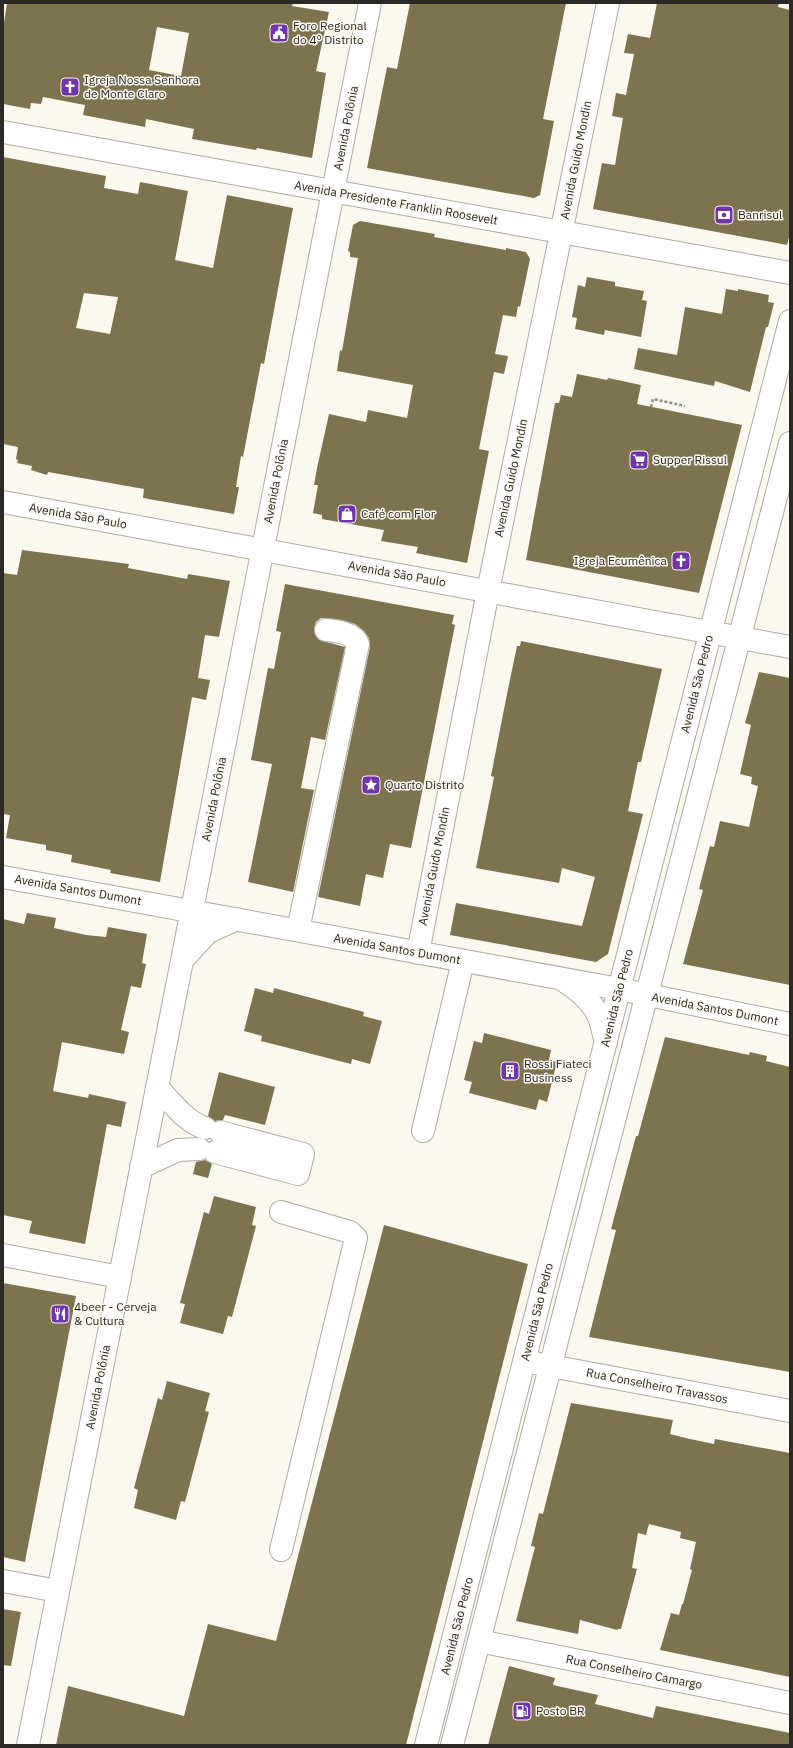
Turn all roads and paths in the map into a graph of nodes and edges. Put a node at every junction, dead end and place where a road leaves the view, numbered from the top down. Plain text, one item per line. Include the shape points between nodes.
1 (370, 3) edge
2 (608, 3) edge
3 (3, 132) edge
4 (333, 191) junction
5 (562, 232) junction
6 (790, 273) edge
7 (790, 321) edge
8 (686, 406) dead end
9 (651, 407) dead end
10 (790, 443) edge
11 (3, 502) edge
12 (263, 550) junction
13 (488, 591) junction
14 (326, 630) dead end
15 (710, 632) junction
16 (739, 638) junction
17 (790, 647) edge
18 (3, 877) edge
19 (192, 911) junction
20 (237, 919) junction
21 (298, 930) junction
22 (418, 953) junction
23 (183, 959) junction
24 (463, 961) junction
25 (560, 979) junction
26 (619, 989) junction
27 (646, 995) junction
28 (790, 1024) edge
29 (606, 1042) junction
30 (158, 1088) junction
31 (184, 1115) junction
32 (423, 1131) dead end
33 (203, 1142) junction
34 (141, 1167) junction
35 (281, 1212) dead end
36 (3, 1255) edge
37 (120, 1277) junction
38 (524, 1361) junction
39 (550, 1366) junction
40 (790, 1411) edge
41 (281, 1550) dead end
42 (3, 1580) edge
43 (58, 1591) junction
44 (479, 1641) junction
45 (790, 1703) edge
46 (28, 1745) edge
47 (426, 1745) edge
48 (452, 1745) edge

1 - 4 street, Avenida Polônia
2 - 5 street, Avenida Guido Mondin
3 - 4 street, Avenida Presidente Franklin Roosevelt
4 - 5 street, Avenida Presidente Franklin Roosevelt
4 - 12 street, Avenida Polônia
5 - 6 street, Avenida Presidente Franklin Roosevelt
5 - 13 street, Avenida Guido Mondin
7 - 15 street, Avenida São Pedro
8 - 9 path via 653,399
10 - 16 street, Avenida São Pedro
11 - 12 street, Avenida São Paulo
12 - 13 street, Avenida São Paulo
12 - 19 street, Avenida Polônia
13 - 15 street, Avenida São Paulo
13 - 22 street, Avenida Guido Mondin
14 - 21 street via 351,636 358,644
15 - 16 street, Avenida São Paulo
15 - 26 street, Avenida São Pedro
16 - 17 street, Avenida São Paulo
16 - 27 street, Avenida São Pedro
18 - 19 street, Avenida Santos Dumont
19 - 20 street, Avenida Santos Dumont
19 - 23 street, Avenida Polônia
20 - 21 street, Avenida Santos Dumont
20 - 23 street via 208,932
21 - 22 street, Avenida Santos Dumont
22 - 24 street, Avenida Santos Dumont
23 - 30 street, Avenida Polônia
24 - 25 street, Avenida Santos Dumont
24 - 32 street
25 - 26 street, Avenida Santos Dumont
25 - 29 street via 590,1003 599,1016
26 - 27 street, Avenida Santos Dumont
26 - 29 street, Avenida São Pedro
27 - 28 street, Avenida Santos Dumont
27 - 39 street, Avenida São Pedro
29 - 38 street, Avenida São Pedro
30 - 31 street
30 - 34 street, Avenida Polônia
31 - 33 street
31 - 33 street via 199,1126
33 - 34 street
34 - 37 street, Avenida Polônia
35 - 41 street via 350,1232 356,1238
36 - 37 street
37 - 43 street, Avenida Polônia
38 - 39 street, Rua Conselheiro Travassos
38 - 47 street, Avenida São Pedro
39 - 40 street, Rua Conselheiro Travassos
39 - 44 street, Avenida São Pedro
42 - 43 street
43 - 46 street, Avenida Polônia
44 - 45 street, Rua Conselheiro Camargo
44 - 48 street, Avenida São Pedro

